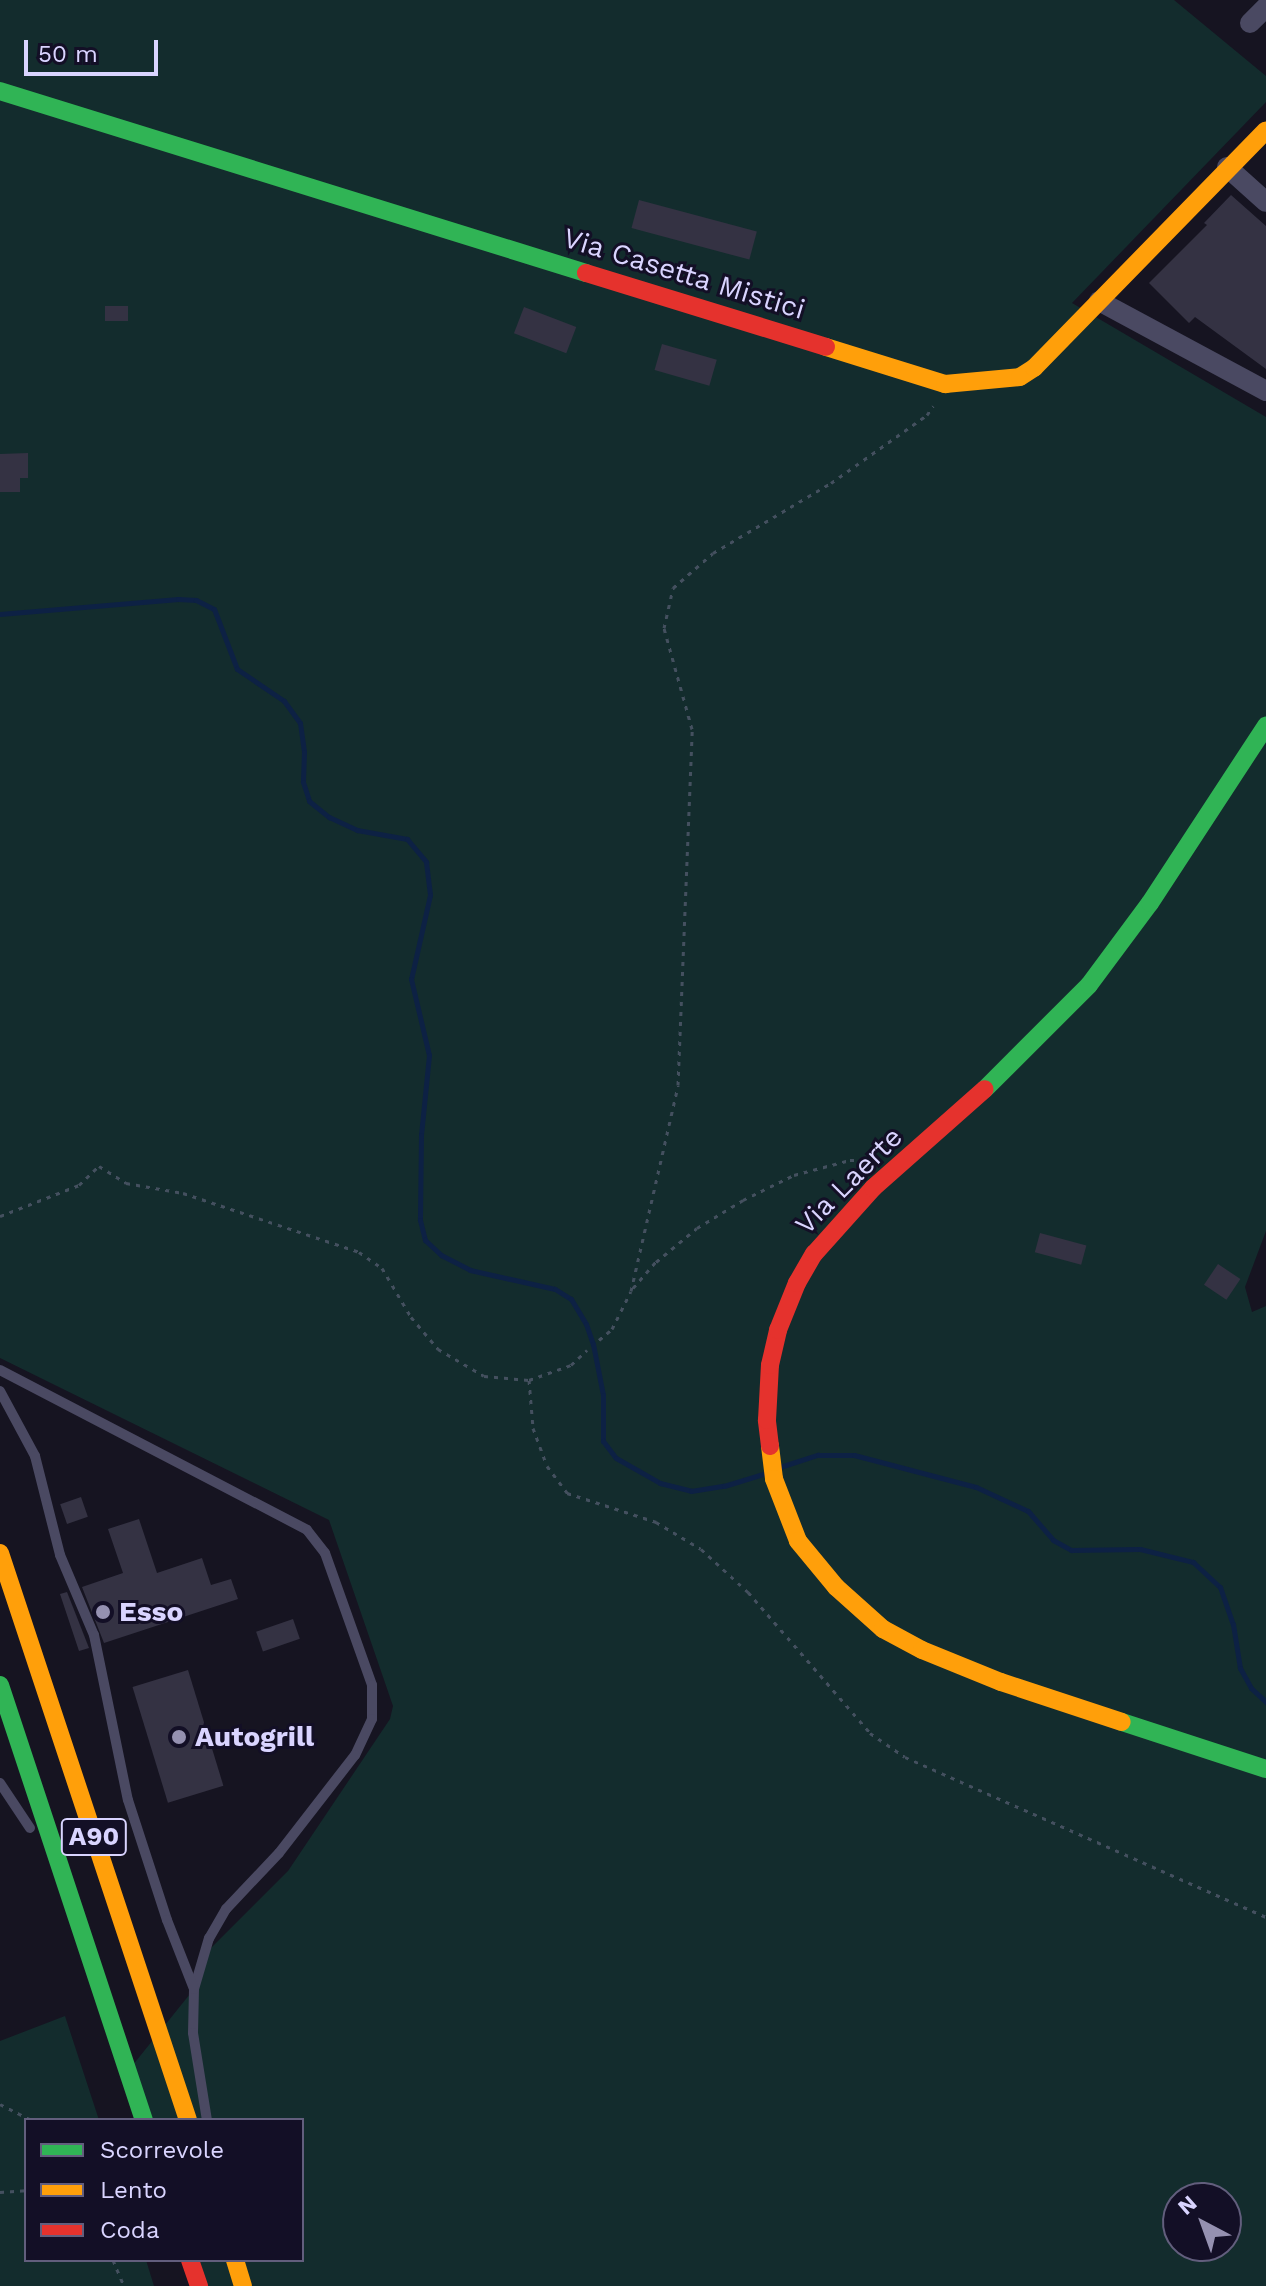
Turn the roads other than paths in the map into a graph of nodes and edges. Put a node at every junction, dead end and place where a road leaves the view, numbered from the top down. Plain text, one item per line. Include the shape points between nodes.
1 (1266, 7) edge
2 (1250, 23) dead end
3 (0, 91) edge
4 (1266, 130) edge
5 (1227, 167) junction
6 (1266, 202) edge
7 (1099, 301) junction
8 (1266, 390) edge
9 (1266, 726) edge
10 (0, 1370) edge
11 (0, 1391) edge
12 (0, 1553) edge
13 (0, 1685) edge
14 (1266, 1769) edge
15 (0, 1783) edge
16 (75, 1909) junction
17 (194, 1989) junction
18 (143, 2118) edge
19 (187, 2118) edge
20 (207, 2118) edge
21 (191, 2262) edge
22 (235, 2262) edge
23 (199, 2286) edge
24 (243, 2286) edge

1 - 2 street
3 - 7 main road, Via Casetta Mistici via 945,384 1020,377 1062,343
4 - 5 main road, Via Casetta Mistici
5 - 6 street
5 - 7 main road, Via Casetta Mistici
7 - 8 street
9 - 14 main road, Via Laerte via 1099,973 1034,1043 832,1231 797,1283 772,1356 767,1437 779,1497 798,1541 858,1608 900,1639 1001,1682
10 - 17 lane via 307,1530 325,1553 372,1685 372,1719 359,1747 286,1845 221,1916
11 - 17 lane via 31,1447 60,1555 94,1635 128,1800
12 - 19 main road, A90
13 - 16 main road, A90
15 - 16 lane
16 - 18 main road, A90
17 - 20 lane via 194,2055
21 - 23 main road
22 - 24 main road

